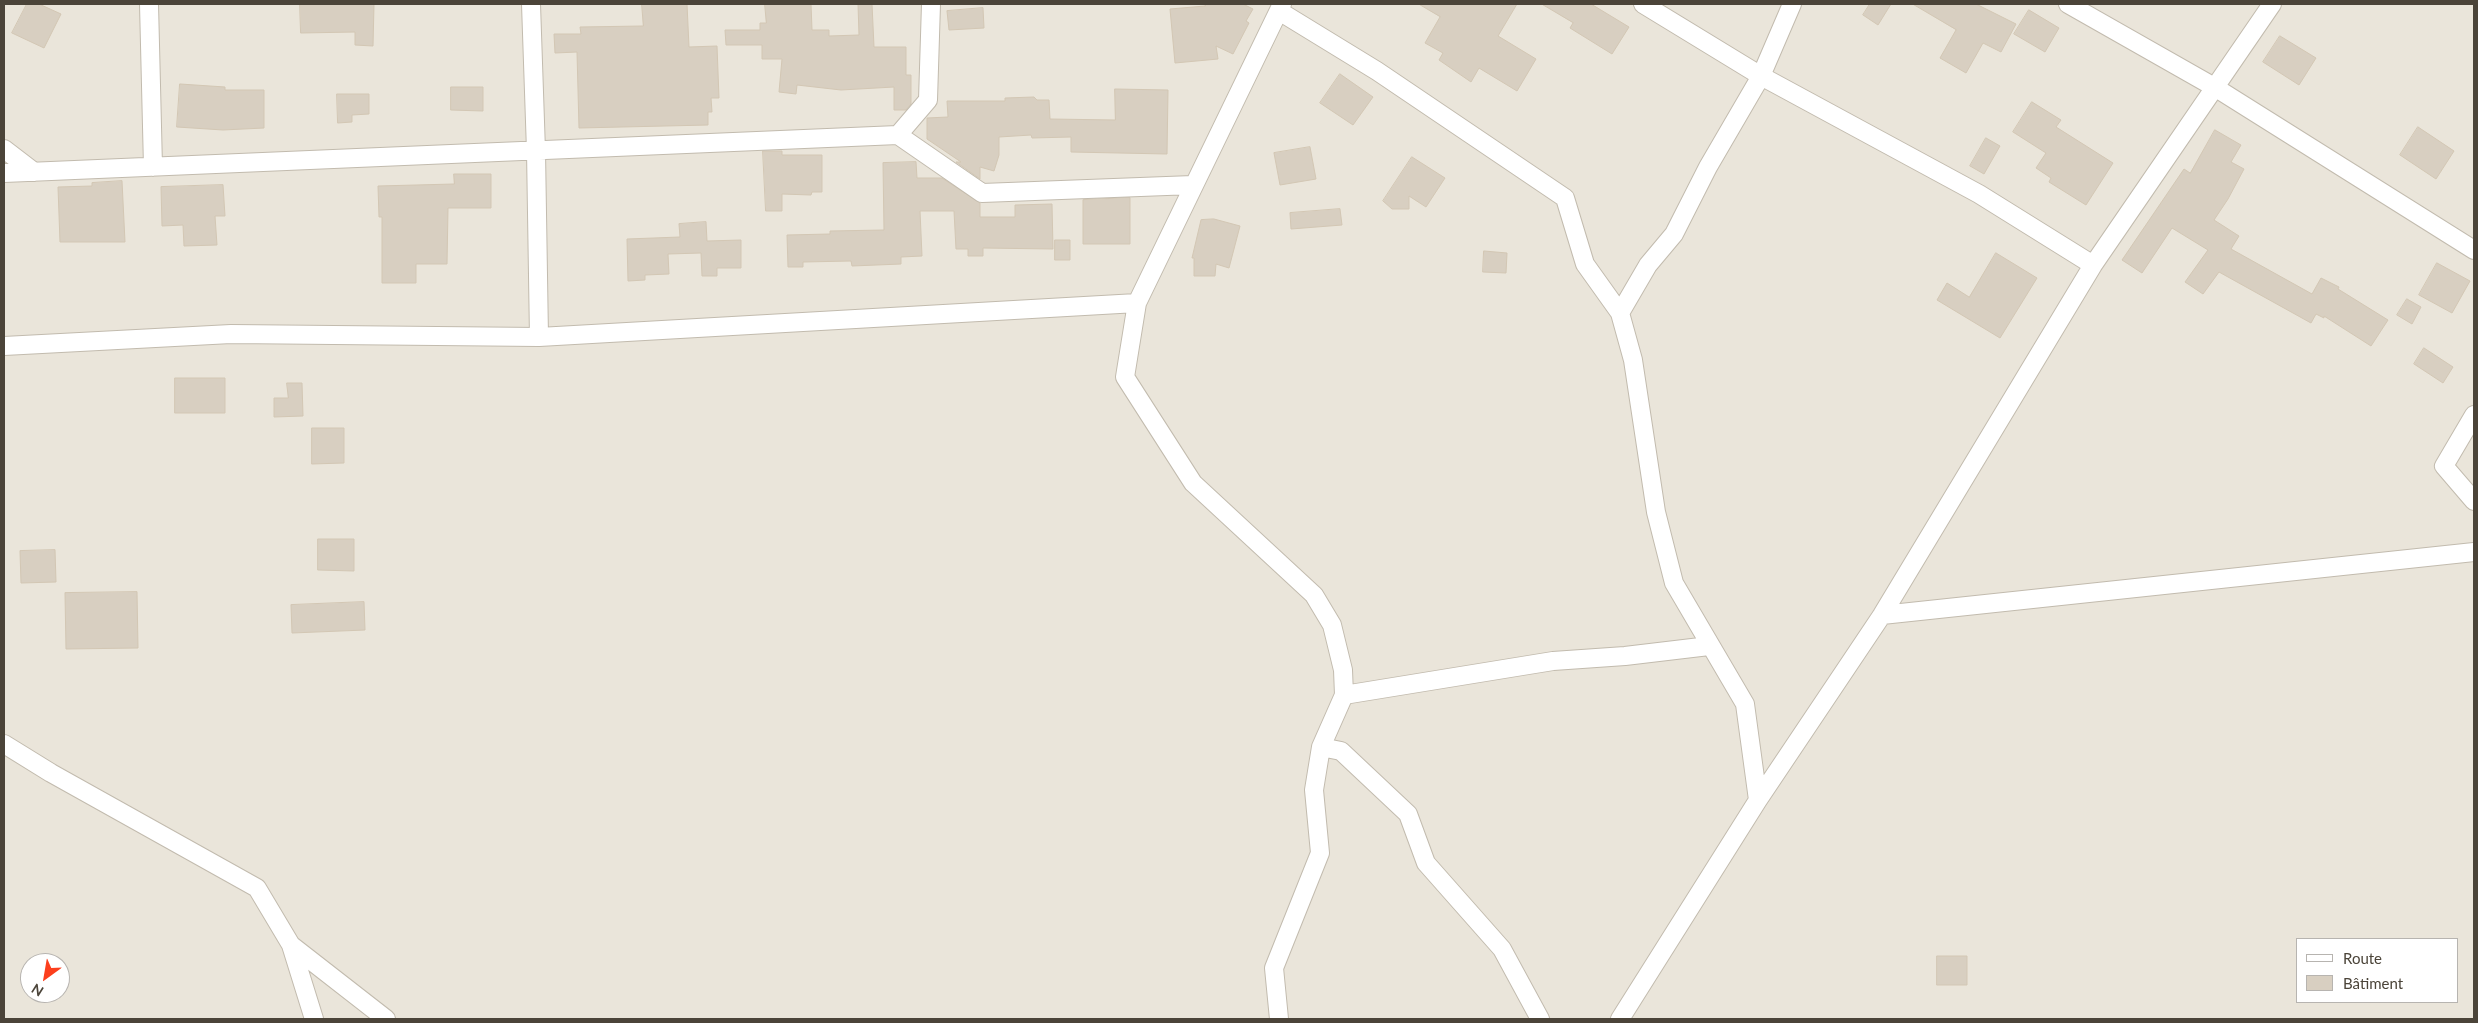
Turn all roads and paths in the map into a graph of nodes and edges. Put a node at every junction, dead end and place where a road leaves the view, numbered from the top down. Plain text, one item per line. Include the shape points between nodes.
1 (148, 4) edge
2 (531, 4) edge
3 (930, 4) edge
4 (1644, 4) edge
5 (1792, 4) edge
6 (2068, 4) edge
7 (2272, 4) edge
8 (1280, 7) edge
9 (1761, 76) junction
10 (2216, 88) junction
11 (898, 135) junction
12 (4, 149) edge
13 (536, 151) junction
14 (153, 167) junction
15 (34, 172) junction
16 (4, 173) edge
17 (1193, 185) junction
18 (2474, 250) edge
19 (2093, 265) junction
20 (1137, 303) junction
21 (1620, 314) junction
22 (539, 337) junction
23 (4, 346) edge
24 (2474, 415) edge
25 (2474, 501) edge
26 (2474, 552) edge
27 (1882, 615) junction
28 (1709, 646) junction
29 (1344, 694) junction
30 (4, 744) edge
31 (1321, 747) junction
32 (1758, 800) junction
33 (291, 946) junction
34 (314, 1019) edge
35 (386, 1019) edge
36 (1279, 1019) edge
37 (1540, 1019) edge
38 (1620, 1019) edge

1 - 14 street
2 - 13 street
3 - 11 street via 928,100
4 - 9 street
5 - 9 street
6 - 10 street
7 - 10 street
8 - 17 street
8 - 21 street via 1565,198 1584,264
9 - 19 street via 1979,194
9 - 21 street via 1708,166 1674,234 1648,265
10 - 18 street
10 - 19 street
11 - 13 street
11 - 17 street via 982,193
12 - 15 street
13 - 14 street
13 - 22 street
14 - 15 street
15 - 16 street
17 - 20 street
19 - 27 street
20 - 22 street
20 - 29 street via 1125,377 1194,483 1314,595 1332,625
21 - 28 street via 1633,360 1656,512 1674,583
22 - 23 street via 231,334
24 - 25 street via 2444,466
26 - 27 street
27 - 32 street
28 - 29 street via 1553,661
28 - 32 street via 1745,704
29 - 31 street
30 - 33 street via 257,888
31 - 36 street via 1314,790 1320,853 1274,968
31 - 37 street via 1341,751 1408,814 1426,862 1502,949
32 - 38 street
33 - 34 street
33 - 35 street

